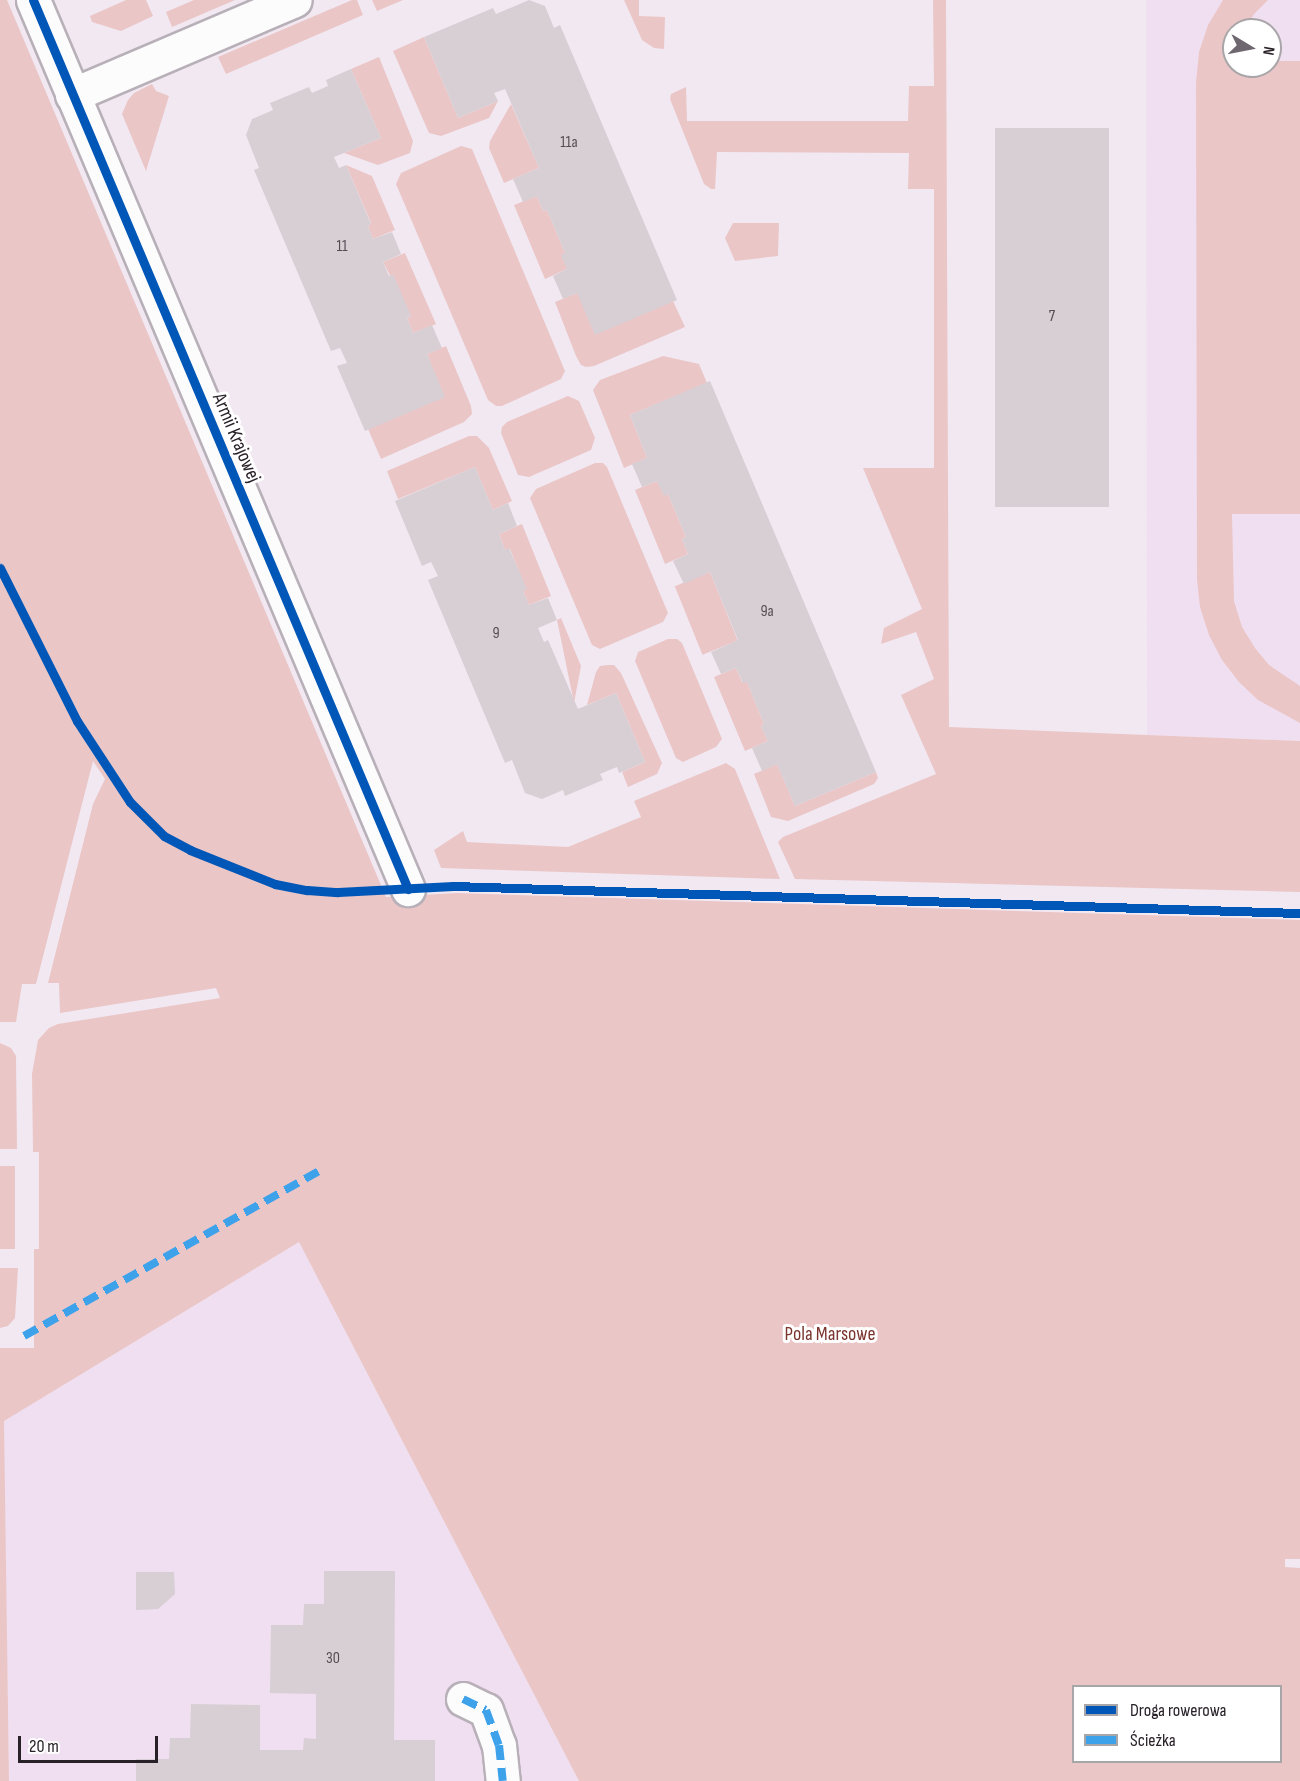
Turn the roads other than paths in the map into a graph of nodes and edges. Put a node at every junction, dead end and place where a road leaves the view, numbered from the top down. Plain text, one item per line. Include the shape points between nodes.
1 (33, 0) edge
2 (295, 0) edge
3 (72, 95) junction
4 (408, 889) dead end
5 (462, 1699) dead end
6 (503, 1781) edge

1 - 3 street, Armii Krajowej
2 - 3 street
3 - 4 street, Armii Krajowej
5 - 6 street via 486,1710 499,1745

